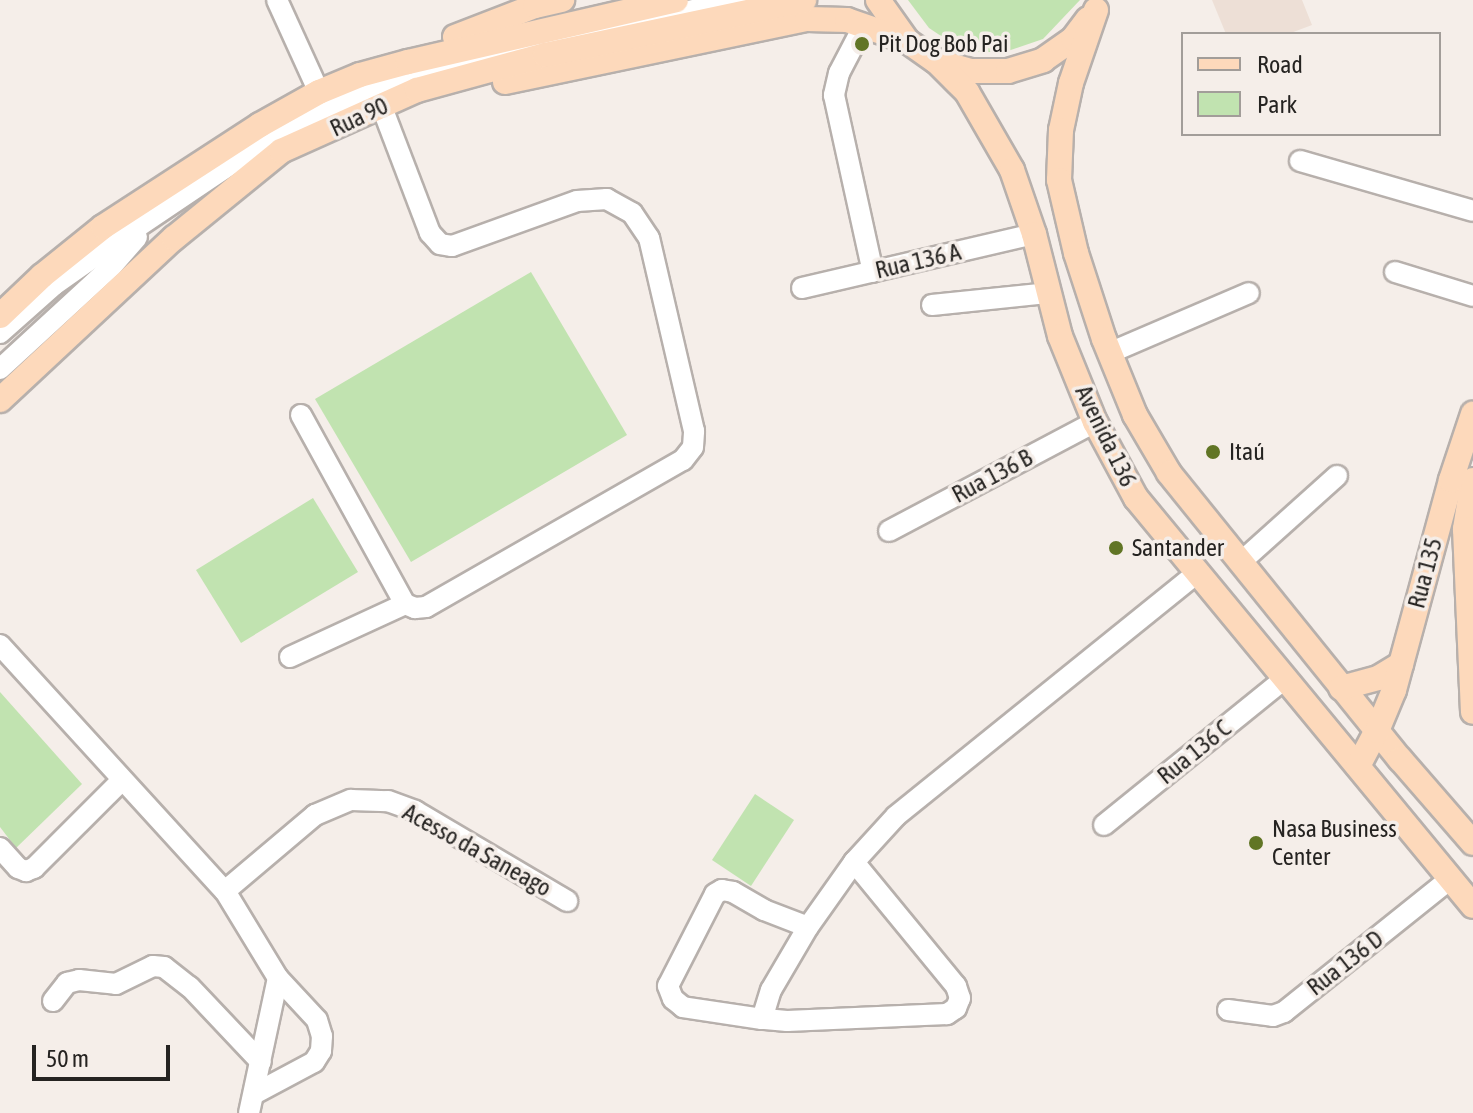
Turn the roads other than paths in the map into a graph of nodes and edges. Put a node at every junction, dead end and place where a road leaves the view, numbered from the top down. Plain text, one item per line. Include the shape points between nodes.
1 (277, 0) edge
2 (562, 0) edge
3 (676, 0) edge
4 (739, 0) edge
5 (804, 0) edge
6 (1098, 5) edge
7 (874, 11) edge
8 (936, 61) junction
9 (360, 75) junction
10 (319, 92) junction
11 (385, 115) junction
12 (344, 125) junction
13 (1300, 161) dead end
14 (1473, 211) edge
15 (150, 222) junction
16 (1034, 234) junction
17 (873, 272) junction
18 (1395, 272) dead end
19 (802, 288) dead end
20 (1049, 293) junction
21 (1249, 293) dead end
22 (1473, 296) edge
23 (932, 305) dead end
24 (0, 316) edge
25 (0, 333) edge
26 (1109, 353) junction
27 (0, 369) edge
28 (0, 400) edge
29 (1473, 414) edge
30 (301, 415) dead end
31 (1095, 422) junction
32 (1337, 476) dead end
33 (1473, 480) edge
34 (889, 531) dead end
35 (1241, 562) junction
36 (1198, 572) junction
37 (405, 604) junction
38 (0, 645) edge
39 (290, 657) dead end
40 (1401, 664) junction
41 (1284, 679) junction
42 (1341, 688) junction
43 (1473, 712) edge
44 (1377, 731) junction
45 (1358, 766) junction
46 (122, 780) junction
47 (1104, 825) dead end
48 (1473, 843) edge
49 (0, 848) edge
50 (854, 862) junction
51 (1462, 881) edge
52 (225, 891) junction
53 (567, 901) dead end
54 (1473, 906) edge
55 (808, 927) junction
56 (278, 978) junction
57 (53, 1001) dead end
58 (1228, 1010) dead end
59 (762, 1019) junction
60 (261, 1062) junction
61 (252, 1104) edge

1 - 10 street
2 - 9 main road
3 - 9 main road, Rua 90
4 - 15 street via 536,44 411,78 321,110 271,137
5 - 12 main road, Rua 90 via 545,55 417,90
6 - 8 main road via 1073,39 1043,60 1008,71 972,71
6 - 26 main road, Avenida 136 via 1071,83 1061,130 1059,180
7 - 8 main road
7 - 11 main road via 847,20 807,19 505,82
7 - 17 street via 839,73 834,95
8 - 16 main road, Avenida 136 via 967,92 990,128 1012,170
9 - 10 main road, Rua 90
10 - 24 main road, Rua 90 via 103,227
11 - 12 main road
11 - 37 street via 430,233 440,244 452,246 577,201 607,199 632,213 649,238 694,431 693,447 683,460 426,607
12 - 28 main road, Rua 90 via 281,151 174,238
13 - 14 street
15 - 25 street via 54,285
15 - 27 street via 112,266
16 - 17 street, Rua 136 A
16 - 20 main road, Avenida 136
17 - 19 street, Rua 136 A
18 - 22 street
20 - 23 street
20 - 31 main road, Avenida 136 via 1060,336
21 - 26 street
26 - 35 main road, Avenida 136 via 1135,415 1169,473
29 - 40 main road, Rua 135
30 - 37 street
31 - 34 street, Rua 136 B
31 - 36 main road, Avenida 136 via 1136,498
32 - 35 street
33 - 43 main road, Rua 135 via 1465,529
35 - 42 main road, Avenida 136
36 - 41 main road, Avenida 136
36 - 50 street via 896,816
37 - 39 street
38 - 46 street
40 - 42 main road via 1369,682
40 - 44 main road, Rua 135
41 - 45 main road, Avenida 136
41 - 47 street, Rua 136 C
42 - 44 main road, Avenida 136
44 - 45 main road
44 - 48 main road, Avenida 136
45 - 51 main road, Avenida 136
46 - 49 street via 34,868 18,868
46 - 52 street
50 - 55 street
50 - 59 street via 956,986 956,1008 947,1014
51 - 54 main road, Avenida 136
51 - 58 street, Rua 136 D via 1284,1012 1273,1016
52 - 53 street, Acesso da Saneago via 315,815 351,800 388,801 415,811
52 - 56 street
55 - 59 street via 784,966
55 - 59 street via 722,890 715,894 668,986 683,1007
56 - 60 street
56 - 61 street via 317,1020 321,1051 314,1062
57 - 60 street via 67,983 116,984 153,966 164,967
60 - 61 street

